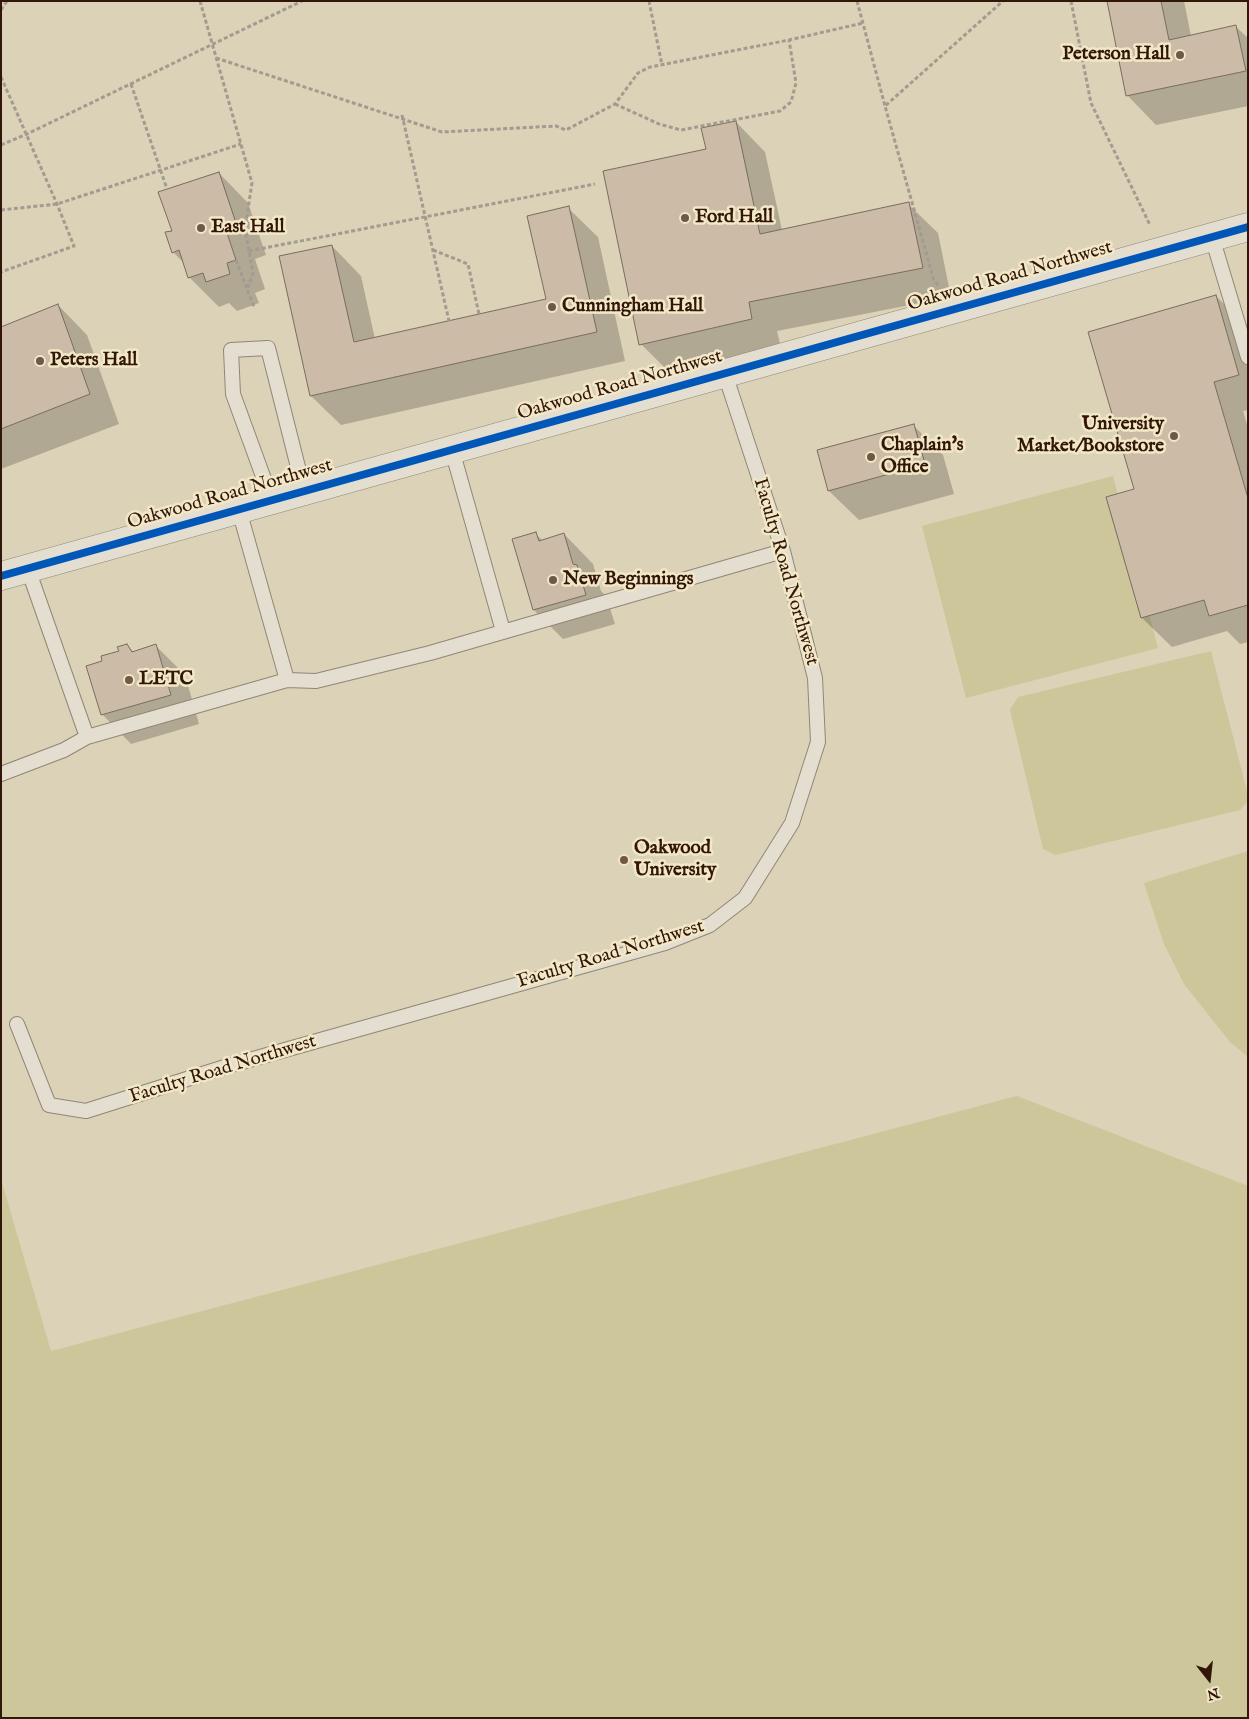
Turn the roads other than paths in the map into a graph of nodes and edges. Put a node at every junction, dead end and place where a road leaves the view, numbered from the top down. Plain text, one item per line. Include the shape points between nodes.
1 (1248, 227) edge
2 (1212, 237) junction
3 (1248, 357) edge
4 (725, 374) junction
5 (452, 450) junction
6 (304, 491) junction
7 (272, 501) junction
8 (239, 510) junction
9 (783, 551) junction
10 (28, 569) junction
11 (1, 576) edge
12 (504, 631) junction
13 (287, 680) junction
14 (87, 737) junction
15 (1, 774) edge
16 (17, 1024) dead end

1 - 2 street, Oakwood Road Northwest
2 - 3 lane
2 - 4 street, Oakwood Road Northwest
4 - 5 street, Oakwood Road Northwest
4 - 9 lane, Faculty Road Northwest
5 - 6 street, Oakwood Road Northwest
5 - 12 lane
6 - 7 street, Oakwood Road Northwest
6 - 7 lane via 268,348 231,350 232,394
7 - 8 street, Oakwood Road Northwest
8 - 10 street, Oakwood Road Northwest
8 - 13 lane
9 - 12 lane
9 - 16 lane, Faculty Road Northwest via 815,678 818,742 792,823 745,898 710,925 664,943 228,1066 86,1111 49,1104
10 - 11 street, Oakwood Road Northwest
10 - 14 lane
12 - 13 lane via 316,681
13 - 14 lane
14 - 15 lane via 64,750

